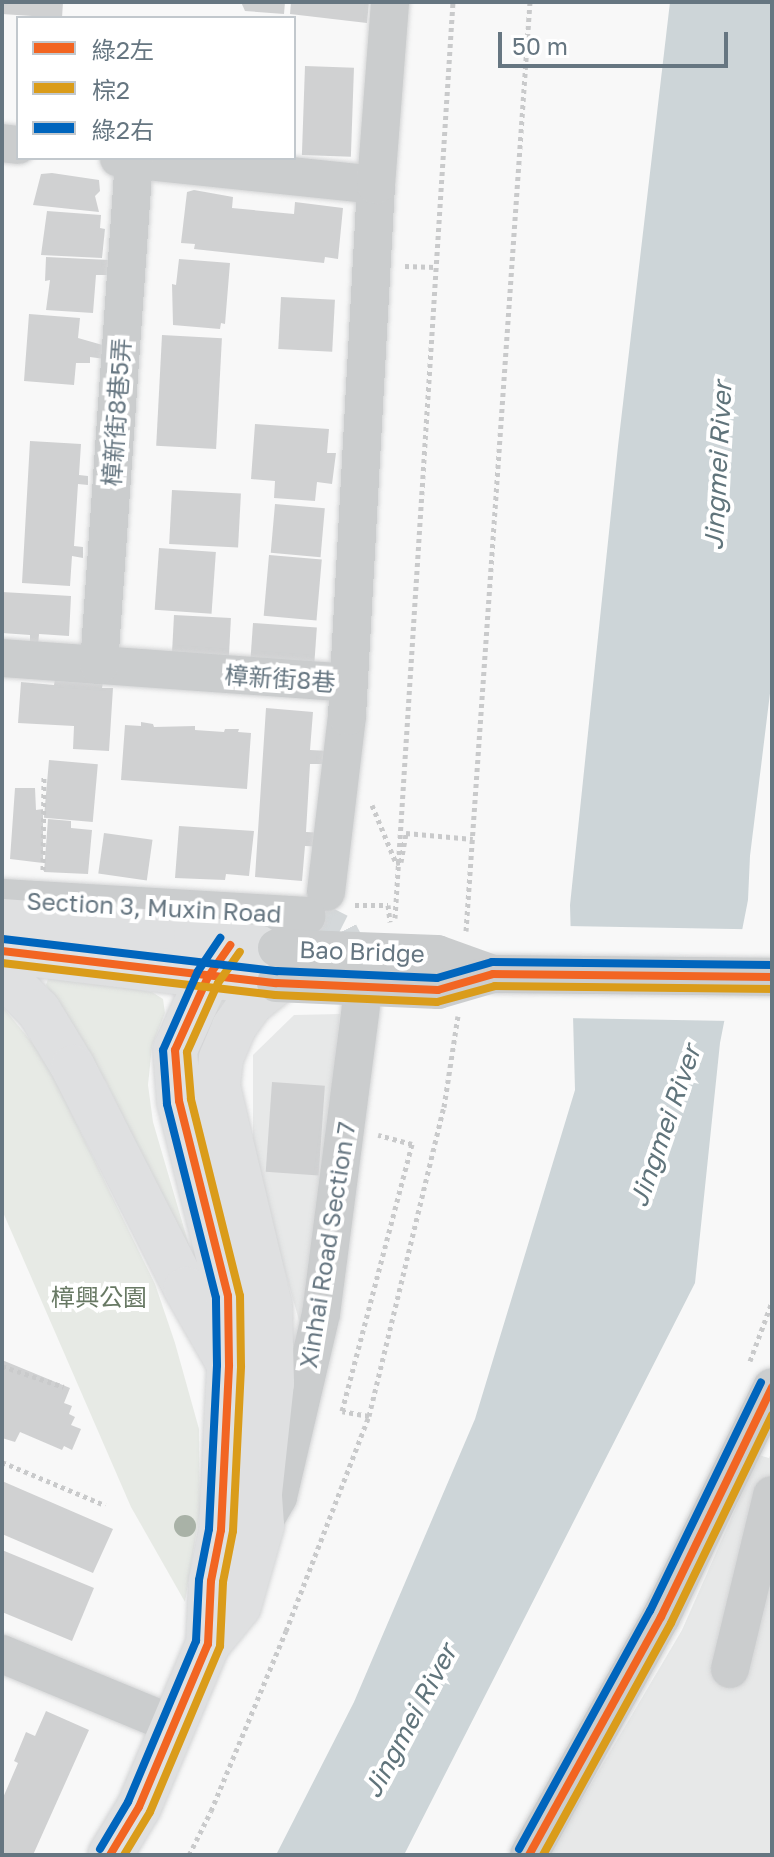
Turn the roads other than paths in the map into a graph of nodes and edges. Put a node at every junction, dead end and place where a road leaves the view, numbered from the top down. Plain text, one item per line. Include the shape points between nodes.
1 (390, 2) edge
2 (126, 160) edge
3 (136, 160) edge
4 (376, 185) junction
5 (2, 658) edge
6 (99, 665) junction
7 (348, 683) junction
8 (2, 898) edge
9 (327, 904) joint
10 (2, 921) edge
11 (2, 951) edge
12 (219, 961) junction
13 (276, 966) junction
14 (2, 974) edge
15 (772, 977) edge
16 (361, 1007) tunnel mouth
17 (229, 1365) junction
18 (772, 1387) edge
19 (772, 1495) edge
20 (262, 1525) junction
21 (208, 1644) junction
22 (2, 1654) edge
23 (730, 1669) dead end
24 (174, 1725) junction
25 (110, 1855) edge
26 (529, 1855) edge

1 - 4 street
2 - 6 street, 樟新街8巷5弄
3 - 4 street
4 - 7 street
5 - 6 street, 樟新街8巷
6 - 7 street, 樟新街8巷
7 - 9 street, 樟新街8巷
8 - 9 street, Section 3, Muxin Road
10 - 12 main road, Section 3, Muxin Road via 196,935
11 - 12 main road, Section 3, Muxin Road
12 - 13 main road, Section 3, Muxin Road
12 - 17 main road via 175,1050 179,1101 228,1296
13 - 15 street, Bao Bridge, bridge via 438,990 493,974
13 - 20 main road via 234,1027 221,1058 218,1086 270,1305 272,1383 260,1493
14 - 17 main road via 39,1011 73,1067
16 - 20 street, Xinhai Road Section 7 via 321,1314 278,1497
17 - 21 main road via 221,1530 211,1581
18 - 26 street via 661,1617
19 - 23 street
20 - 21 main road via 239,1606
21 - 24 main road
22 - 24 street
24 - 25 main road via 139,1807

